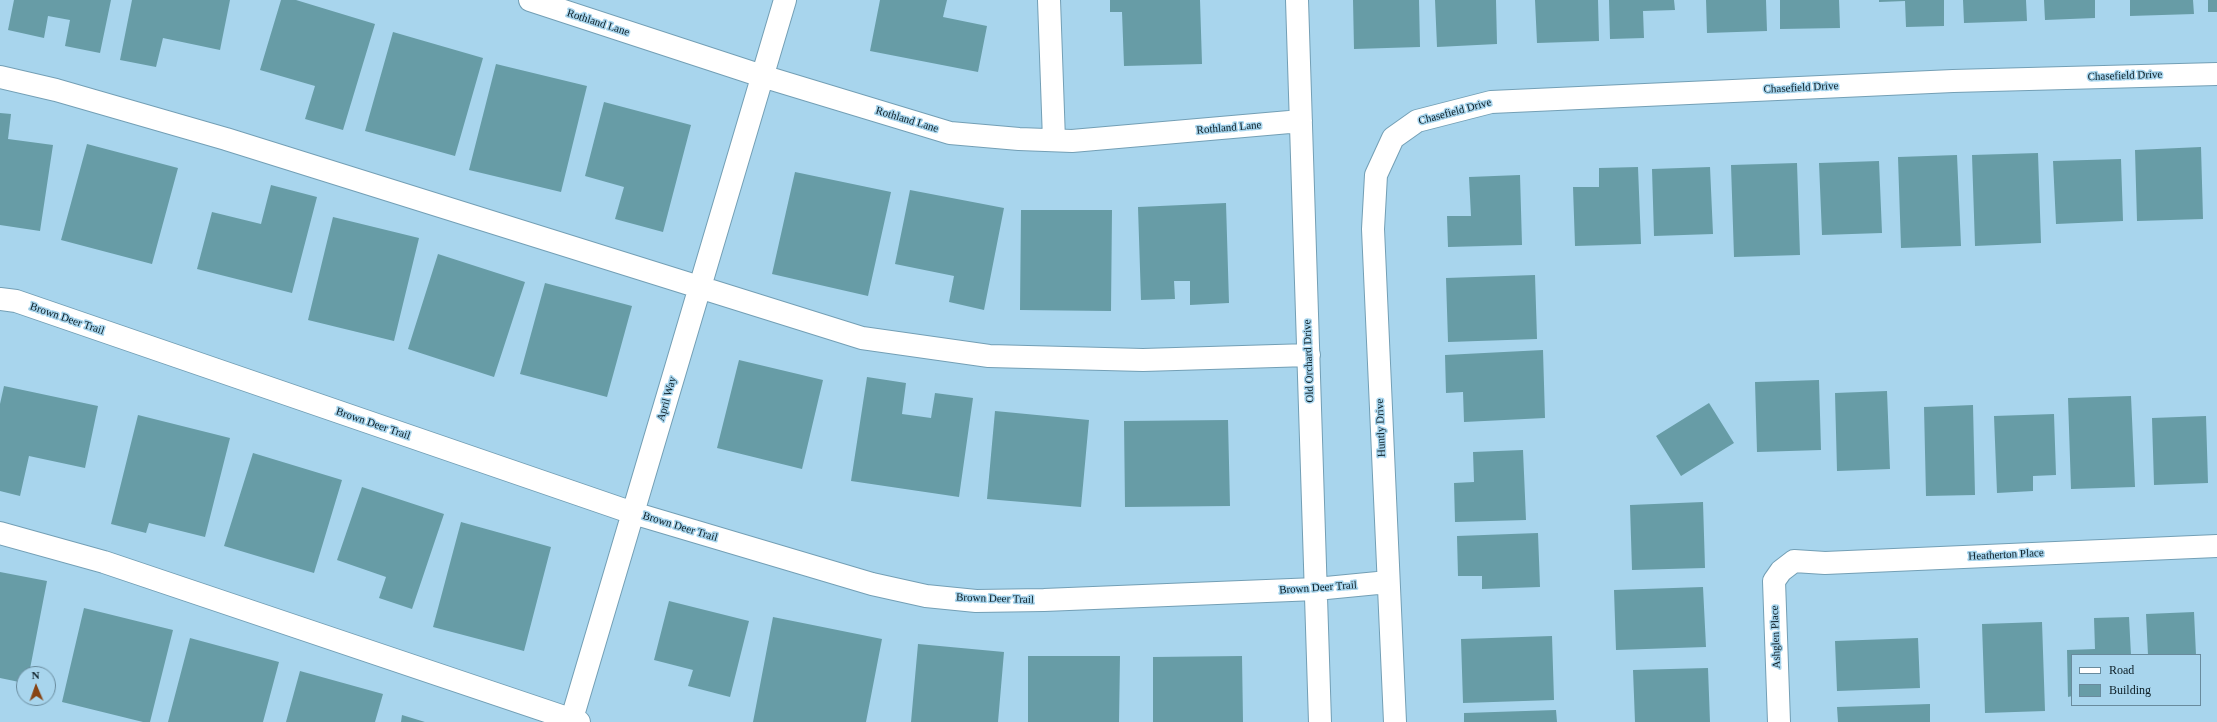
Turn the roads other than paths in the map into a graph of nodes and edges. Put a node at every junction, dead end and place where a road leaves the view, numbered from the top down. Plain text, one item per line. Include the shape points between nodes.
1 (530, 0) edge
2 (785, 0) edge
3 (1049, 0) edge
4 (1297, 0) edge
5 (567, 6) edge
6 (2217, 74) edge
7 (762, 76) junction
8 (0, 77) edge
9 (1301, 122) junction
10 (1393, 138) joint
11 (1054, 140) junction
12 (700, 289) junction
13 (0, 299) edge
14 (1308, 355) junction
15 (633, 513) junction
16 (0, 534) edge
17 (2217, 546) edge
18 (1794, 561) joint
19 (1388, 582) junction
20 (1316, 589) junction
21 (574, 721) edge
22 (1320, 722) edge
23 (1395, 722) edge
24 (1779, 722) edge

1 - 5 street, Rothland Lane
2 - 7 street, April Way
3 - 11 street
4 - 9 street, Old Orchard Drive
5 - 7 street, Rothland Lane
6 - 10 street, Chasefield Drive via 1953,81 1491,102 1417,121
7 - 11 street, Rothland Lane via 950,133
7 - 12 street, April Way
8 - 12 street via 56,90 226,139
9 - 11 street, Rothland Lane via 1072,141
9 - 14 street, Old Orchard Drive
10 - 19 street, Huntly Drive via 1376,175 1373,229
12 - 14 street via 862,338 989,356 1143,360
12 - 15 street, April Way
13 - 15 street, Brown Deer Trail via 16,301
14 - 20 street, Old Orchard Drive
15 - 20 street, Brown Deer Trail via 872,584 926,596 976,601 1044,600
15 - 21 street, April Way
16 - 21 street via 104,562
17 - 18 street, Heatherton Place via 1825,563
18 - 24 street, Ashglen Place via 1781,571 1774,581
19 - 20 street, Brown Deer Trail
19 - 23 street, Huntly Drive
20 - 22 street, Old Orchard Drive

